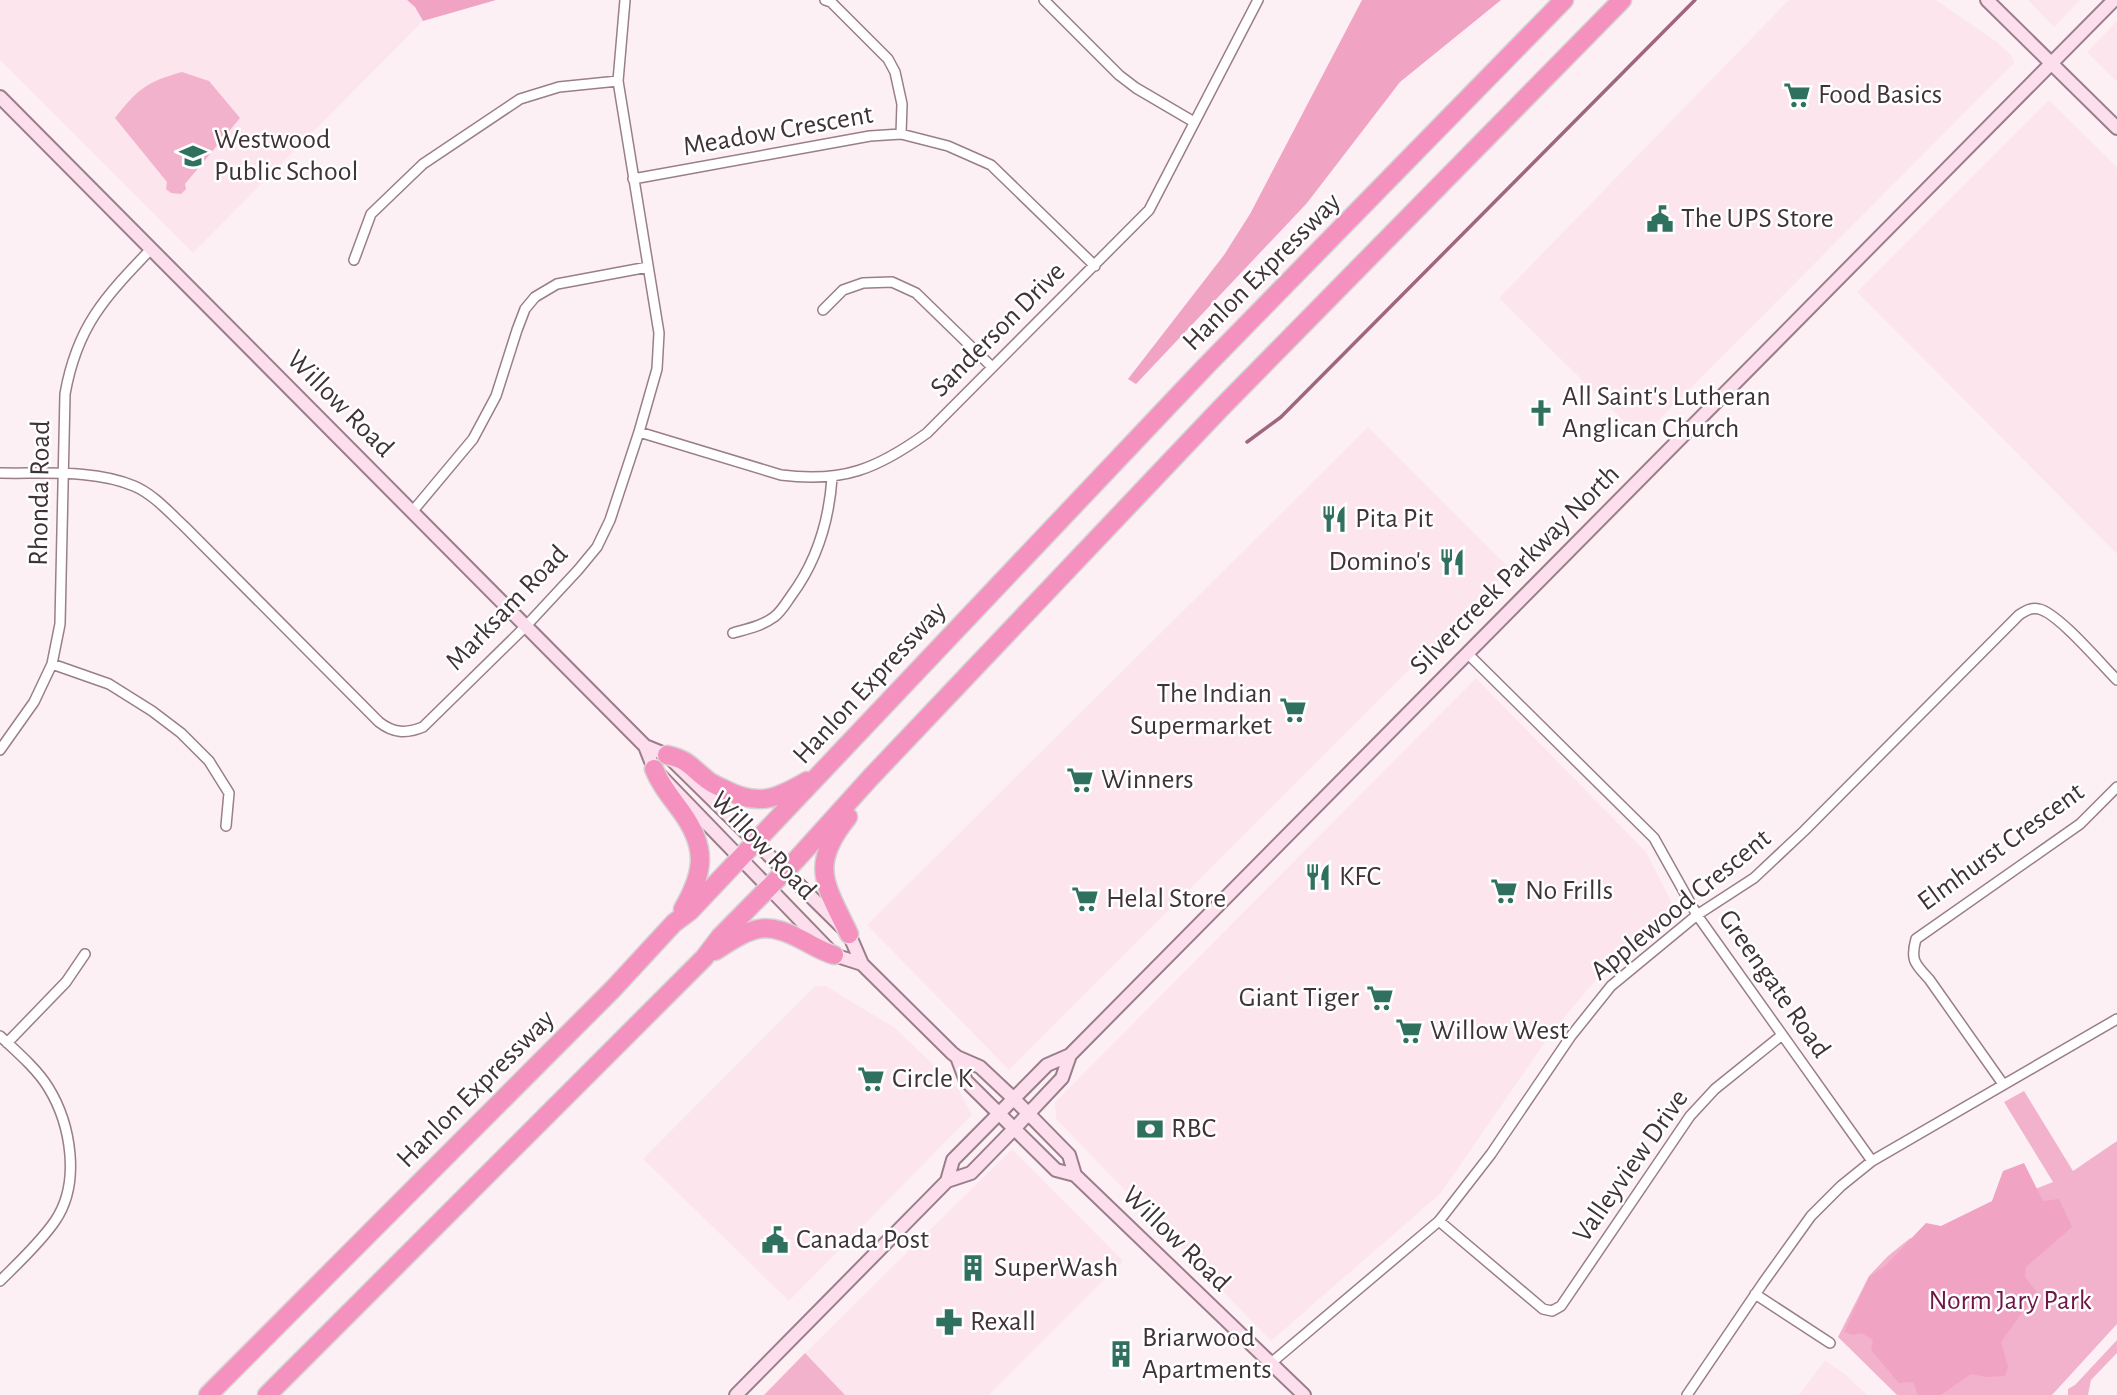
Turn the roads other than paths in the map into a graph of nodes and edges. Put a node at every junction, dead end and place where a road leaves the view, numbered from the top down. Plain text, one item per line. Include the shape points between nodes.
1 (625, 0) edge
2 (825, 0) edge
3 (1044, 0) edge
4 (1258, 0) edge
5 (1564, 0) edge
6 (1622, 0) edge
7 (1987, 0) edge
8 (2114, 0) edge
9 (2053, 64) junction
10 (618, 81) junction
11 (0, 97) edge
12 (1194, 122) junction
13 (2117, 128) edge
14 (901, 134) junction
15 (633, 179) junction
16 (151, 250) junction
17 (354, 260) dead end
18 (1095, 266) junction
19 (648, 267) junction
20 (823, 310) dead end
21 (992, 367) junction
22 (639, 432) junction
23 (0, 473) edge
24 (62, 474) junction
25 (832, 478) junction
26 (412, 512) junction
27 (526, 626) junction
28 (733, 633) dead end
29 (1467, 653) junction
30 (52, 664) junction
31 (2117, 680) edge
32 (645, 746) junction
33 (0, 750) edge
34 (667, 755) junction
35 (654, 769) junction
36 (820, 775) junction
37 (871, 777) junction
38 (2117, 787) edge
39 (226, 826) dead end
40 (755, 842) junction
41 (740, 858) junction
42 (784, 872) junction
43 (769, 887) junction
44 (1698, 915) junction
45 (674, 923) junction
46 (849, 934) junction
47 (85, 954) dead end
48 (834, 955) junction
49 (704, 958) junction
50 (862, 964) junction
51 (2117, 1019) edge
52 (1782, 1035) junction
53 (4, 1039) edge
54 (1070, 1055) junction
55 (957, 1057) junction
56 (2003, 1084) junction
57 (1014, 1099) junction
58 (1028, 1113) junction
59 (999, 1114) junction
60 (1014, 1129) junction
61 (1872, 1161) junction
62 (1075, 1175) junction
63 (947, 1181) junction
64 (1440, 1221) junction
65 (1, 1277) edge
66 (1755, 1294) junction
67 (1830, 1343) dead end
68 (1271, 1363) junction
69 (208, 1395) edge
70 (267, 1395) edge
71 (736, 1395) edge
72 (1304, 1395) edge
73 (1687, 1395) edge

1 - 10 street, Marksam Road
2 - 14 street via 888,59 899,86
3 - 12 street via 1119,75
4 - 12 street, Sanderson Drive
5 - 36 highway, Hanlon Expressway via 1206,366
6 - 37 highway via 1220,409
7 - 9 main road
8 - 9 main road, Silvercreek Parkway North
9 - 13 main road
9 - 29 main road, Silvercreek Parkway North
10 - 15 street, Marksam Road
10 - 17 street via 559,87 520,99 423,164 371,214
11 - 16 main road, Willow Road
12 - 18 street, Sanderson Drive via 1149,210
14 - 15 street, Meadow Crescent
14 - 18 street, Meadow Crescent via 948,146 991,165
15 - 19 street, Marksam Road
16 - 24 street, Rhonda Road via 94,312 80,338 65,394
16 - 26 main road, Willow Road
18 - 21 street, Sanderson Drive
19 - 22 street, Marksam Road via 659,333 657,369
19 - 26 street via 557,284 535,297 525,309 496,396 473,439
20 - 21 street via 843,290 863,283 892,282 916,293
21 - 25 street, Sanderson Drive via 906,449 872,467
22 - 25 street, Sanderson Drive via 781,475
22 - 27 street, Marksam Road via 597,547
23 - 24 street, Marksam Road
24 - 27 street, Marksam Road via 135,486 162,505 390,730 423,727
24 - 30 street, Rhonda Road via 60,624
25 - 28 street via 819,546 800,584 764,624
26 - 27 main road, Willow Road
27 - 32 main road, Willow Road
29 - 44 street, Greengate Road via 1654,838
29 - 54 main road, Silvercreek Parkway North
30 - 33 street, Rhonda Road via 34,702
30 - 39 street via 109,684 181,733 209,761 229,793
31 - 44 street, Applewood Crescent via 2054,617 2040,609 2019,615 1754,878
32 - 34 main road, Willow Road
32 - 35 main road, Willow Road
34 - 36 highway via 683,759 707,780 739,797 756,800 782,795
34 - 40 main road, Willow Road
35 - 41 main road, Willow Road
35 - 45 highway via 661,787 694,831 701,853 695,888
36 - 40 highway, Hanlon Expressway
37 - 42 highway
37 - 46 highway via 863,799 826,850 823,873 829,895
38 - 56 street, Elmhurst Crescent via 2080,824 1916,939 1912,951 1915,964
40 - 41 highway, Hanlon Expressway
40 - 42 main road, Willow Road
41 - 43 main road, Willow Road
41 - 45 highway, Hanlon Expressway
42 - 43 highway
42 - 46 main road, Willow Road
43 - 48 main road, Willow Road
43 - 49 highway
44 - 52 street, Greengate Road
44 - 64 street, Applewood Crescent via 1611,986
45 - 69 highway, Hanlon Expressway
46 - 50 main road, Willow Road
47 - 53 street via 66,982
48 - 49 highway via 772,927 752,929
48 - 50 main road, Willow Road
49 - 70 highway
50 - 55 main road, Willow Road
51 - 56 street
52 - 61 street, Greengate Road
52 - 64 street, Valleyview Drive via 1715,1089 1690,1116 1561,1306 1552,1311
53 - 65 street via 47,1085 60,1111 68,1134 69,1178 55,1221
54 - 57 main road, Silvercreek Parkway North via 1047,1065
54 - 58 main road, Silvercreek Parkway North via 1062,1078
55 - 57 main road, Willow Road via 981,1067
55 - 59 main road, Willow Road via 966,1081
56 - 61 street
57 - 58 main road, Willow Road
57 - 59 main road, Silvercreek Parkway North
58 - 60 main road, Silvercreek Parkway North
58 - 62 main road, Willow Road via 1069,1155
59 - 60 main road, Willow Road
59 - 63 main road, Silvercreek Parkway North via 953,1160
60 - 62 main road, Willow Road via 1056,1170
60 - 63 main road, Silvercreek Parkway North via 971,1173
61 - 66 street via 1811,1216
62 - 68 main road, Willow Road
63 - 71 main road, Silvercreek Parkway North
64 - 68 street, Applewood Crescent
66 - 67 street
66 - 73 street
68 - 72 main road, Willow Road

